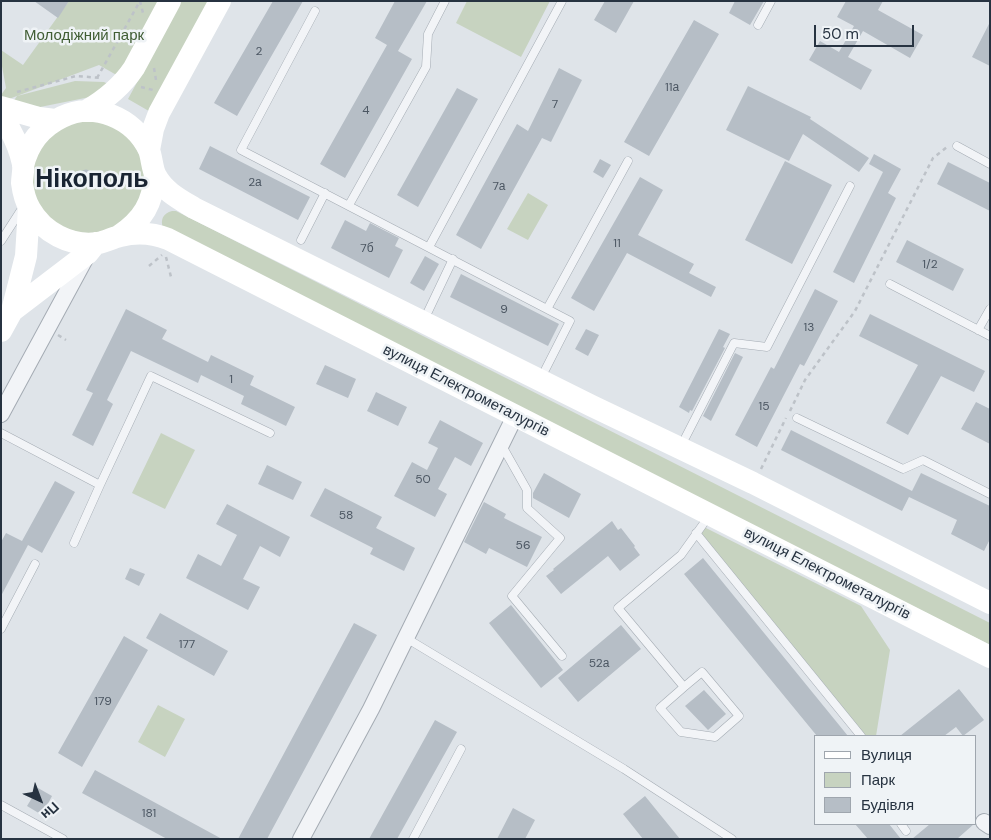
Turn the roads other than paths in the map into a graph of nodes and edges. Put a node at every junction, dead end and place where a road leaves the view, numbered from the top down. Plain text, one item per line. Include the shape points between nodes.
1 (170, 1) edge
2 (220, 1) edge
3 (445, 1) edge
4 (562, 1) edge
5 (771, 1) edge
6 (315, 11) dead end
7 (758, 25) dead end
8 (8, 100) edge
9 (86, 111) junction
10 (1, 115) edge
11 (55, 120) junction
12 (956, 146) road end
13 (149, 150) junction
14 (628, 161) dead end
15 (990, 164) edge
16 (23, 166) junction
17 (155, 174) junction
18 (850, 186) dead end
19 (325, 193) junction
20 (28, 205) junction
21 (349, 205) junction
22 (119, 236) junction
23 (301, 240) dead end
24 (1, 241) edge
25 (429, 246) junction
26 (92, 248) junction
27 (453, 259) junction
28 (890, 284) dead end
29 (548, 309) junction
30 (990, 309) edge
31 (12, 311) junction
32 (423, 322) junction
33 (978, 330) junction
34 (1, 331) edge
35 (990, 336) edge
36 (539, 380) junction
37 (1, 414) edge
38 (515, 416) junction
39 (798, 418) dead end
40 (270, 433) dead end
41 (1, 434) edge
42 (501, 444) junction
43 (680, 448) junction
44 (100, 485) junction
45 (990, 494) edge
46 (710, 515) junction
47 (696, 533) junction
48 (74, 543) dead end
49 (35, 564) dead end
50 (990, 603) edge
51 (1, 628) edge
52 (406, 638) junction
53 (562, 656) dead end
54 (990, 657) edge
55 (684, 688) junction
56 (860, 735) edge
57 (461, 749) dead end
58 (1, 805) edge
59 (902, 825) edge
60 (906, 830) dead end
61 (63, 839) edge
62 (302, 839) edge
63 (413, 839) edge
64 (732, 839) edge

1 - 9 main road via 130,73 110,95
2 - 13 main road via 155,121
3 - 21 lane via 428,34 426,67
4 - 25 lane
5 - 7 lane
6 - 19 lane via 241,150
8 - 11 main road via 40,118
9 - 11 main road
9 - 13 main road via 112,115 123,121 134,129
10 - 16 main road via 18,143
11 - 16 main road via 32,142
12 - 15 lane
13 - 17 main road
14 - 29 lane
16 - 20 main road via 22,184
17 - 22 main road via 146,210
17 - 32 main road via 168,190 194,208
18 - 43 lane via 767,347 734,342
19 - 21 lane
19 - 23 lane
20 - 24 lane
20 - 26 main road, вулиця Електрометалургів via 46,229
20 - 31 main road via 26,256
21 - 25 lane
22 - 26 main road, вулиця Електрометалургів
22 - 38 main road, вулиця Електрометалургів via 153,234 168,239
25 - 27 lane
26 - 31 main road
26 - 37 street
27 - 29 lane
27 - 32 lane
28 - 33 lane
29 - 36 lane via 570,321
30 - 33 lane
31 - 34 main road
32 - 36 main road
33 - 35 lane
36 - 43 main road
38 - 42 street
38 - 46 main road, вулиця Електрометалургів
39 - 45 lane via 903,469 923,460
40 - 44 lane via 152,376
41 - 44 lane
42 - 52 street
42 - 53 lane via 526,490 527,508 560,538 512,596
43 - 50 main road
44 - 48 lane
46 - 47 lane
46 - 54 main road, вулиця Електрометалургів
47 - 55 lane via 681,556 618,608
47 - 56 lane
49 - 51 lane
52 - 62 street
52 - 64 lane via 624,769
55 - 55 lane via 660,708 681,732 714,738 740,716 702,672
57 - 63 lane
58 - 61 lane
59 - 60 lane

